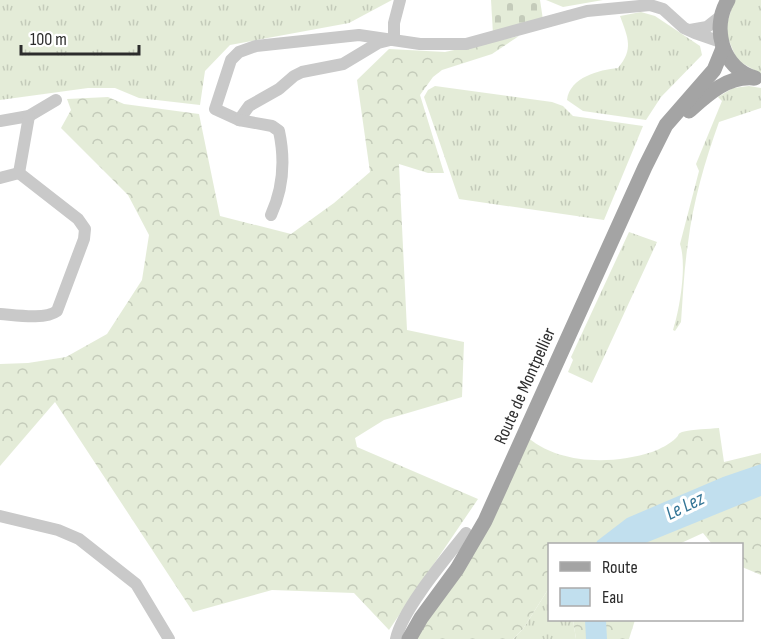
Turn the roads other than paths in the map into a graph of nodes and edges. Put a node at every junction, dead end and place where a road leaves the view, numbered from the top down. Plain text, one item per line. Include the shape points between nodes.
1 (400, 0) edge
2 (723, 6) edge
3 (688, 30) junction
4 (394, 39) junction
5 (722, 45) junction
6 (757, 79) edge
7 (56, 100) dead end
8 (28, 116) junction
9 (239, 120) junction
10 (0, 121) edge
11 (659, 140) junction
12 (19, 173) junction
13 (0, 178) edge
14 (271, 215) dead end
15 (0, 314) edge
16 (0, 516) edge
17 (466, 533) dead end
18 (170, 639) edge
19 (396, 639) edge
20 (409, 639) edge

1 - 4 street
2 - 3 street via 707,27
2 - 5 main road via 719,29
3 - 4 street via 659,7 645,5 578,13 466,44 420,44
3 - 5 street
4 - 9 street via 372,46 344,64 294,76 249,106
4 - 9 street via 347,35 244,49 231,60 215,109
5 - 6 main road via 735,65
5 - 11 main road, Route de Montpellier via 714,70 677,111
6 - 11 main road, Route de Montpellier via 726,82 696,104
7 - 8 street
8 - 10 street
8 - 12 street
9 - 14 street via 279,131 282,181
11 - 20 main road, Route de Montpellier via 485,521
12 - 13 street
12 - 15 street via 80,221 85,228 84,239 57,311 45,316
16 - 18 street via 79,539 136,584
17 - 19 street via 410,609

